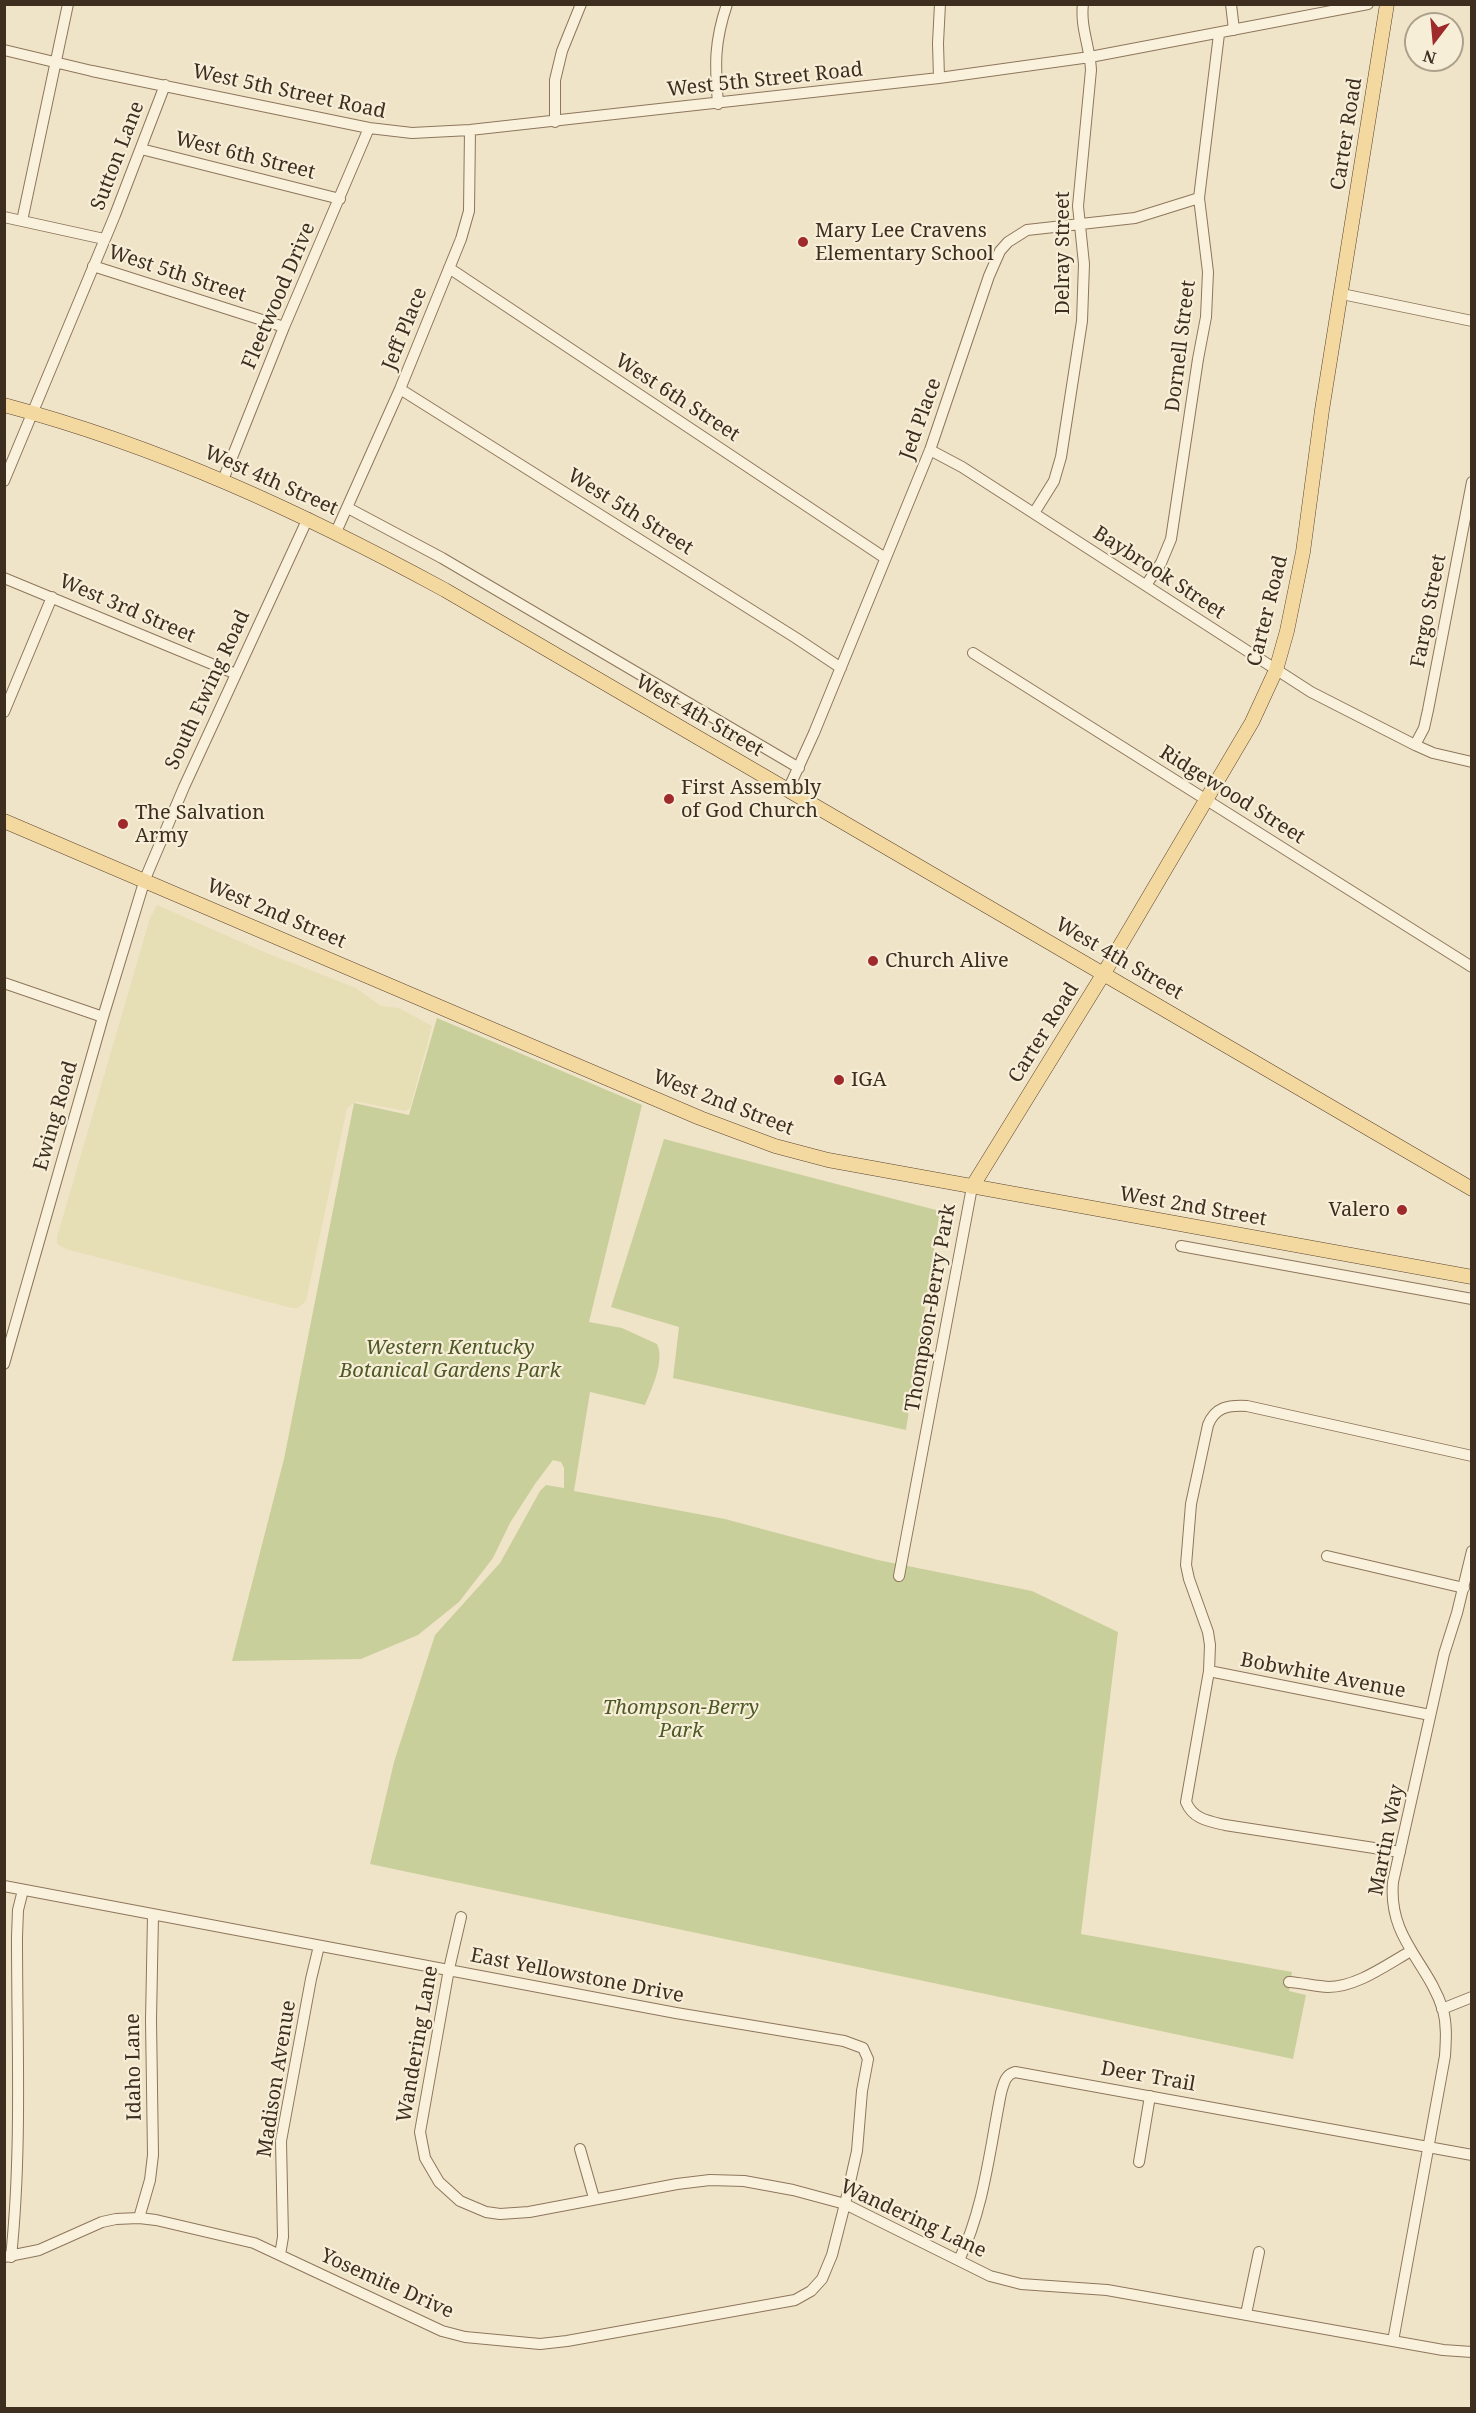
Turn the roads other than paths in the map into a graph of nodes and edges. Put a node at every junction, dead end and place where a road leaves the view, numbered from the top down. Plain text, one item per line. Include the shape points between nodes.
1 (68, 4) edge
2 (580, 4) edge
3 (727, 4) edge
4 (940, 4) edge
5 (1083, 4) edge
6 (1231, 4) edge
7 (1368, 4) edge
8 (1387, 4) edge
9 (1234, 30) junction
10 (1219, 34) junction
11 (4, 50) edge
12 (1090, 57) junction
13 (56, 62) junction
14 (939, 78) junction
15 (165, 85) junction
16 (718, 104) junction
17 (555, 122) junction
18 (369, 128) junction
19 (470, 130) junction
20 (141, 149) junction
21 (1199, 198) junction
22 (340, 199) junction
23 (4, 217) edge
24 (22, 221) junction
25 (1079, 226) junction
26 (104, 239) junction
27 (93, 266) junction
28 (449, 268) junction
29 (1342, 294) junction
30 (1472, 321) edge
31 (284, 327) junction
32 (400, 389) junction
33 (4, 405) edge
34 (33, 412) junction
35 (930, 450) junction
36 (223, 480) junction
37 (4, 481) edge
38 (1472, 482) edge
39 (348, 508) junction
40 (1034, 513) junction
41 (308, 518) junction
42 (336, 532) junction
43 (885, 558) junction
44 (4, 578) edge
45 (1146, 585) junction
46 (52, 597) junction
47 (973, 653) dead end
48 (841, 668) junction
49 (1276, 669) junction
50 (236, 674) junction
51 (4, 712) edge
52 (1415, 745) junction
53 (1472, 762) edge
54 (800, 768) junction
55 (788, 790) junction
56 (1206, 800) junction
57 (4, 821) edge
58 (145, 879) junction
59 (1472, 967) edge
60 (1104, 973) junction
61 (4, 983) edge
62 (103, 1017) junction
63 (972, 1187) junction
64 (1472, 1189) edge
65 (1228, 1233) junction
66 (1181, 1246) dead end
67 (1222, 1253) junction
68 (1472, 1277) edge
69 (1472, 1299) edge
70 (4, 1319) edge
71 (16, 1322) junction
72 (4, 1364) edge
73 (1472, 1455) edge
74 (1472, 1551) edge
75 (1327, 1556) dead end
76 (899, 1576) dead end
77 (1464, 1588) junction
78 (1209, 1671) junction
79 (1430, 1715) junction
80 (1400, 1852) junction
81 (4, 1886) edge
82 (23, 1890) junction
83 (153, 1915) junction
84 (461, 1917) dead end
85 (320, 1946) junction
86 (1411, 1951) junction
87 (449, 1970) junction
88 (1289, 1982) dead end
89 (1472, 1997) edge
90 (1443, 2009) junction
91 (860, 2047) joint
92 (1150, 2096) junction
93 (1428, 2147) junction
94 (580, 2149) dead end
95 (1472, 2156) edge
96 (1139, 2162) dead end
97 (594, 2198) junction
98 (846, 2204) junction
99 (139, 2218) junction
100 (1259, 2252) dead end
101 (280, 2255) junction
102 (8, 2257) edge
103 (958, 2260) junction
104 (1246, 2314) junction
105 (1393, 2341) junction
106 (1472, 2352) edge

1 - 13 street
2 - 17 street via 555,80
3 - 16 street via 714,59
4 - 14 street
5 - 12 street, Delray Street via 1084,35
6 - 9 street
7 - 9 street, West 5th Street Road
8 - 29 main road, Carter Road
9 - 10 street, West 5th Street Road
10 - 12 street, West 5th Street Road
10 - 21 street, Dornell Street
11 - 13 street
12 - 14 street, West 5th Street Road
12 - 25 street, Delray Street
13 - 15 street
13 - 24 street
14 - 16 street, West 5th Street Road
15 - 18 street, West 5th Street Road
15 - 20 street, Sutton Lane
16 - 17 street, West 5th Street Road
17 - 19 street, West 5th Street Road
18 - 19 street, West 5th Street Road via 412,133
18 - 22 street, Fleetwood Drive
19 - 28 street, Jeff Place via 469,211
20 - 22 street, West 6th Street
20 - 26 street, Sutton Lane
21 - 25 street, Jed Place via 1135,218
21 - 45 street, Dornell Street via 1208,272 1206,317 1171,539
22 - 31 street, Fleetwood Drive
23 - 24 street, West 5th Street
24 - 26 street, West 5th Street
25 - 35 street, Jed Place via 1028,230 1000,251
25 - 40 street, Delray Street via 1085,292 1067,425 1054,481
26 - 27 street, Sutton Lane
27 - 31 street, West 5th Street
27 - 34 street
28 - 32 street, Jeff Place
28 - 43 street, West 6th Street
29 - 30 street
29 - 49 main road, Carter Road via 1303,552
31 - 36 street, Fleetwood Drive
32 - 39 street, Jeff Place
32 - 48 street, West 5th Street
33 - 34 main road, West 4th Street
34 - 36 main road, West 4th Street via 135,445
34 - 37 street
35 - 40 street, Baybrook Street
35 - 43 street, Jed Place
36 - 41 main road, West 4th Street
38 - 52 street, Fargo Street via 1428,710
39 - 42 street, Jeff Place
39 - 54 street, West 4th Street via 442,558
40 - 45 street, Baybrook Street
41 - 42 main road, West 4th Street
41 - 50 street, South Ewing Road
42 - 55 main road, West 4th Street via 445,590
43 - 48 street, Jed Place
44 - 46 street, West 3rd Street
45 - 49 street, Baybrook Street
46 - 50 street, West 3rd Street
46 - 51 street
47 - 56 street, Ridgewood Street
48 - 54 street, Jed Place
49 - 52 street, Baybrook Street via 1311,693
49 - 56 main road, Carter Road via 1252,722
50 - 58 street, South Ewing Road
52 - 53 street, Baybrook Street
54 - 55 street, Jed Place
55 - 60 main road, West 4th Street
56 - 59 street, Ridgewood Street
56 - 60 main road, Carter Road
57 - 58 main road, West 2nd Street
58 - 62 street, Ewing Road
58 - 63 main road, West 2nd Street via 750,1138 828,1160
60 - 63 main road, Carter Road
60 - 64 main road, West 4th Street
61 - 62 street
62 - 71 street, Ewing Road
63 - 65 main road, West 2nd Street
63 - 76 street, Thompson-Berry Park
65 - 67 street
65 - 68 main road, West 2nd Street
66 - 67 street, West 2nd Street
67 - 69 street, West 2nd Street
70 - 71 street
71 - 72 street, Ewing Road
73 - 78 street via 1247,1406 1226,1406 1211,1417 1191,1504 1186,1551 1189,1579 1208,1632
74 - 77 street, Martin Way
75 - 77 street
77 - 79 street, Martin Way
78 - 79 street, Bobwhite Avenue
78 - 80 street via 1186,1802 1192,1813 1225,1825
79 - 80 street, Martin Way
80 - 86 street, Martin Way via 1393,1882 1393,1909
81 - 82 street, East Yellowstone Drive
82 - 83 street, East Yellowstone Drive
82 - 102 street via 17,1937 18,2162
83 - 85 street, East Yellowstone Drive
83 - 99 street, Idaho Lane via 153,2155
84 - 87 street, Wandering Lane
85 - 87 street, East Yellowstone Drive
85 - 101 street, Madison Avenue via 281,2141
86 - 88 street via 1347,1984 1327,1987
86 - 90 street, Martin Way
87 - 91 street, East Yellowstone Drive
87 - 97 street, Wandering Lane via 421,2118 422,2145 431,2171 460,2202 486,2212 529,2212
89 - 90 street
90 - 93 street, Martin Way via 1445,2056
91 - 98 street, Yosemite Drive via 868,2059
92 - 93 street, Deer Trail
92 - 96 street
92 - 103 street, Deer Trail via 1009,2074 1000,2093 977,2214
93 - 95 street, Deer Trail
93 - 105 street, Martin Way
94 - 97 street
97 - 98 street, Wandering Lane via 727,2180 793,2190
98 - 101 street, Yosemite Drive via 822,2279 811,2292 795,2300 567,2342 540,2344 441,2331
98 - 103 street, Wandering Lane
99 - 101 street, Yosemite Drive via 240,2238
99 - 102 street, Yosemite Drive via 102,2222 39,2250
100 - 104 street
103 - 104 street, Wandering Lane via 990,2276 1021,2284 1098,2288
104 - 105 street, Wandering Lane
105 - 106 street, Wandering Lane

